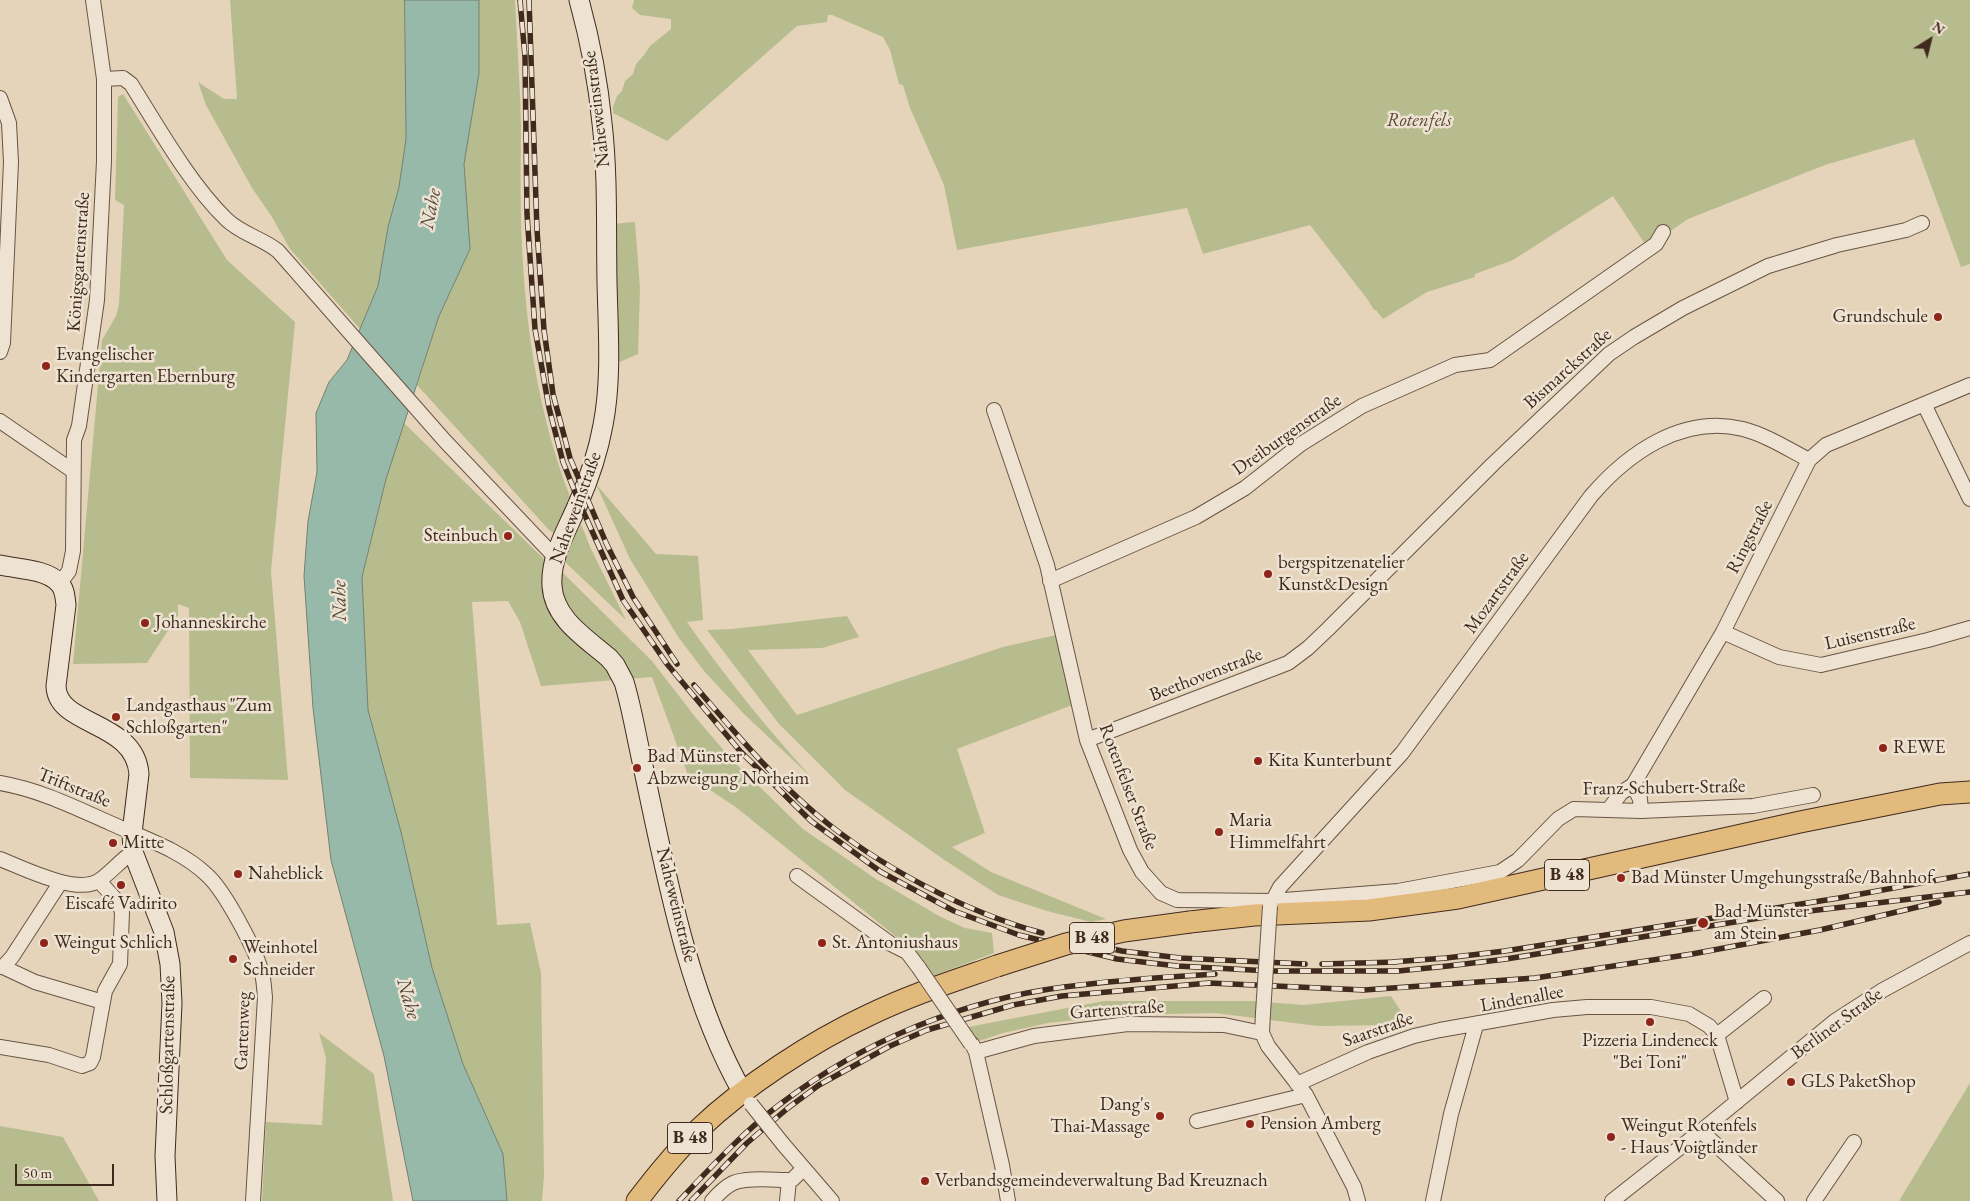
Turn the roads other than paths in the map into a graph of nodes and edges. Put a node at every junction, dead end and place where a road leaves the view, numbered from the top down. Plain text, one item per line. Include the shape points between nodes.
1 (93, 0) edge
2 (580, 0) edge
3 (104, 79) junction
4 (0, 98) edge
5 (1922, 223) dead end
6 (1663, 232) dead end
7 (4, 251) edge
8 (0, 352) edge
9 (1970, 385) edge
10 (1924, 404) junction
11 (994, 410) dead end
12 (0, 421) edge
13 (1809, 460) junction
14 (73, 471) junction
15 (1970, 499) edge
16 (556, 557) junction
17 (0, 566) edge
18 (1050, 580) junction
19 (60, 584) junction
20 (1970, 628) edge
21 (1328, 629) joint
22 (1723, 632) junction
23 (1087, 740) junction
24 (1970, 779) edge
25 (0, 783) edge
26 (1633, 785) junction
27 (1970, 792) edge
28 (1940, 794) junction
29 (1813, 795) dead end
30 (1608, 809) junction
31 (1641, 811) junction
32 (132, 833) junction
33 (133, 852) junction
34 (0, 859) edge
35 (797, 876) dead end
36 (99, 881) junction
37 (60, 883) junction
38 (1271, 904) junction
39 (1970, 943) edge
40 (2, 967) edge
41 (1764, 998) dead end
42 (102, 1002) junction
43 (1476, 1025) junction
44 (1262, 1033) junction
45 (1717, 1035) junction
46 (0, 1047) edge
47 (974, 1048) junction
48 (1297, 1084) junction
49 (1306, 1095) junction
50 (747, 1098) junction
51 (1737, 1102) junction
52 (1197, 1121) dead end
53 (1702, 1131) junction
54 (1854, 1142) dead end
55 (802, 1169) junction
56 (789, 1180) junction
57 (167, 1201) edge
58 (253, 1201) edge
59 (637, 1201) edge
60 (712, 1201) edge
61 (786, 1201) edge
62 (832, 1201) edge
63 (1008, 1201) edge
64 (1358, 1201) edge
65 (1433, 1201) edge
66 (1612, 1201) edge
67 (1777, 1201) edge
68 (1814, 1201) edge

1 - 3 street, Königsgartenstraße
2 - 16 main road, Naheweinstraße via 602,124 607,386 604,423 596,458
3 - 14 street, Königsgartenstraße via 100,268 79,426 74,440
3 - 16 street via 123,78 132,84 205,195 221,213 237,228 271,245 445,441
4 - 7 street via 9,123 11,144
5 - 21 street, Bismarckstraße via 1768,266 1683,308 1609,354
6 - 18 street, Dreiburgenstraße via 1656,244 1490,360 1455,365 1362,406 1301,444 1244,488 1196,516
7 - 8 street via 3,343
9 - 10 street, Ringstraße
10 - 13 street, Ringstraße via 1826,445
10 - 15 street
11 - 18 street, Rotenfelser Straße
12 - 14 street
13 - 22 street, Ringstraße
13 - 38 street, Mozartstraße via 1745,430 1704,425 1647,447 1627,459 1591,496 1402,752 1280,887
14 - 19 street, Königsgartenstraße via 73,551 69,572
16 - 50 main road, Naheweinstraße via 552,587 558,609 615,665 624,682 690,964 722,1052
17 - 19 main road via 40,573
18 - 23 street, Rotenfelser Straße
19 - 32 main road, Schloßgartenstraße via 66,605 56,695 66,707 118,738 137,758 139,774
20 - 22 street, Luisenstraße via 1821,666 1779,657
21 - 23 street, Beethovenstraße via 1288,662
22 - 26 street, Ringstraße
23 - 38 street, Rotenfelser Straße via 1130,850 1142,872 1161,893 1177,900
24 - 28 main road, B 48
25 - 32 street, Triftstraße via 64,801
26 - 30 street, Ringstraße
26 - 31 street via 1640,799
27 - 28 main road, B 48
28 - 50 main road, B 48, bridge via 1458,898 1369,910 1254,915 1190,922 1124,931 1066,944 869,1014 825,1039
29 - 31 street, Franz-Schubert-Straße via 1753,806
30 - 31 street, Franz-Schubert-Straße
30 - 38 street, Franz-Schubert-Straße via 1574,809 1558,818 1518,860 1500,872 1398,891
32 - 33 main road, Schloßgartenstraße
32 - 58 street, Gartenweg via 182,856 208,875 244,932 262,973 266,996
33 - 36 street
33 - 57 main road, Schloßgartenstraße via 164,932 170,964 172,1002 165,1156
34 - 37 street
35 - 47 street, bridge via 891,944 907,952
36 - 37 street via 90,884
36 - 42 street via 118,902 122,912 120,964
37 - 40 street via 12,957
38 - 44 street, bridge
39 - 51 street, Berliner Straße via 1861,1002
40 - 42 street via 35,982
41 - 45 street
42 - 46 street via 90,1063 82,1066 48,1055
43 - 45 street, Lindenallee via 1552,1010 1651,1007 1689,1014
43 - 48 street, Saarstraße via 1414,1036 1368,1052
43 - 65 street, Lindenallee via 1451,1114
44 - 47 street, Gartenstraße via 1224,1025 1128,1024 1034,1036
44 - 48 street
45 - 51 street
47 - 63 street
48 - 49 street
49 - 52 street
49 - 64 street via 1354,1186
50 - 55 street, bridge
50 - 59 main road, B 48 via 726,1104 698,1130
51 - 53 street, Berliner Straße
53 - 66 street, Berliner Straße
53 - 67 street
54 - 68 street
55 - 56 street
55 - 62 street
56 - 60 street via 734,1182
56 - 61 street

